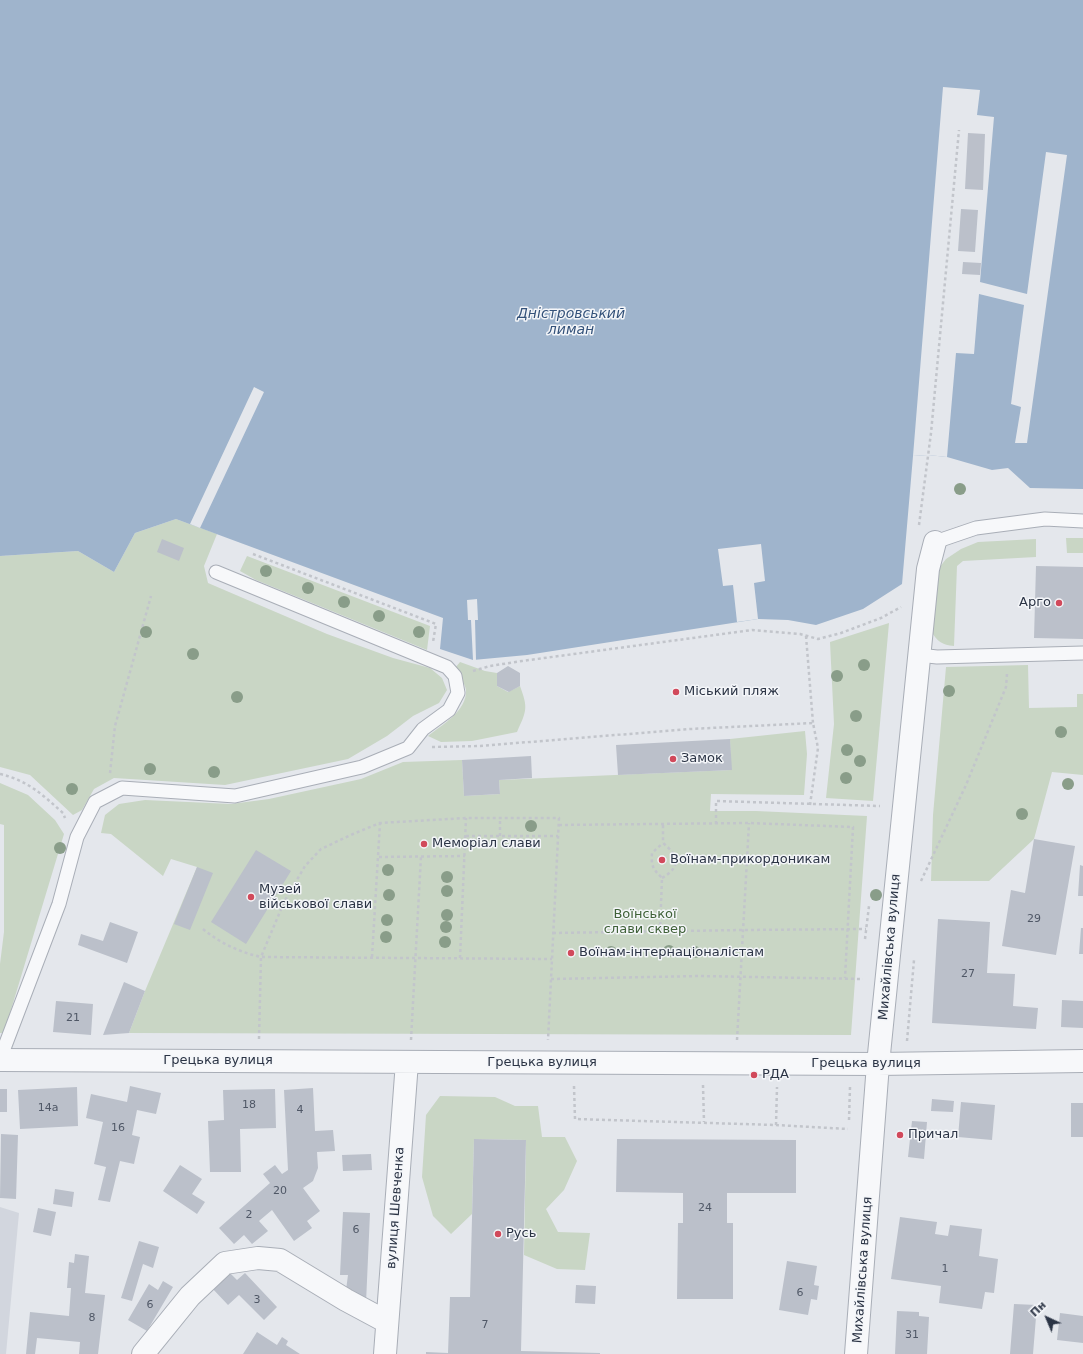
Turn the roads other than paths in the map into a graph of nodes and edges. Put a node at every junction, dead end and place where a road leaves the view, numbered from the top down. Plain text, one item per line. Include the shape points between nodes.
1 (1083, 521) edge
2 (926, 536) joint
3 (216, 572) dead end
4 (1083, 652) edge
5 (919, 655) junction
6 (409, 1053) junction
7 (0, 1059) edge
8 (1083, 1061) edge
9 (878, 1064) junction
10 (387, 1322) junction
11 (143, 1354) edge
12 (385, 1354) edge
13 (856, 1354) edge

1 - 2 lane via 1045,519
2 - 5 street, Михайлівська вулиця via 928,569
3 - 7 lane via 447,667 455,676 458,693 449,710 423,729 408,748 362,767 235,796 122,788 94,802 77,837 59,904
4 - 5 lane via 937,657
5 - 9 street, Михайлівська вулиця
6 - 7 street, Грецька вулиця
6 - 9 street, Грецька вулиця
6 - 10 street, вулиця Шевченка
8 - 9 street, Грецька вулиця
9 - 13 street, Михайлівська вулиця
10 - 11 street via 280,1260 258,1258 225,1263 190,1296
10 - 12 street, вулиця Шевченка

